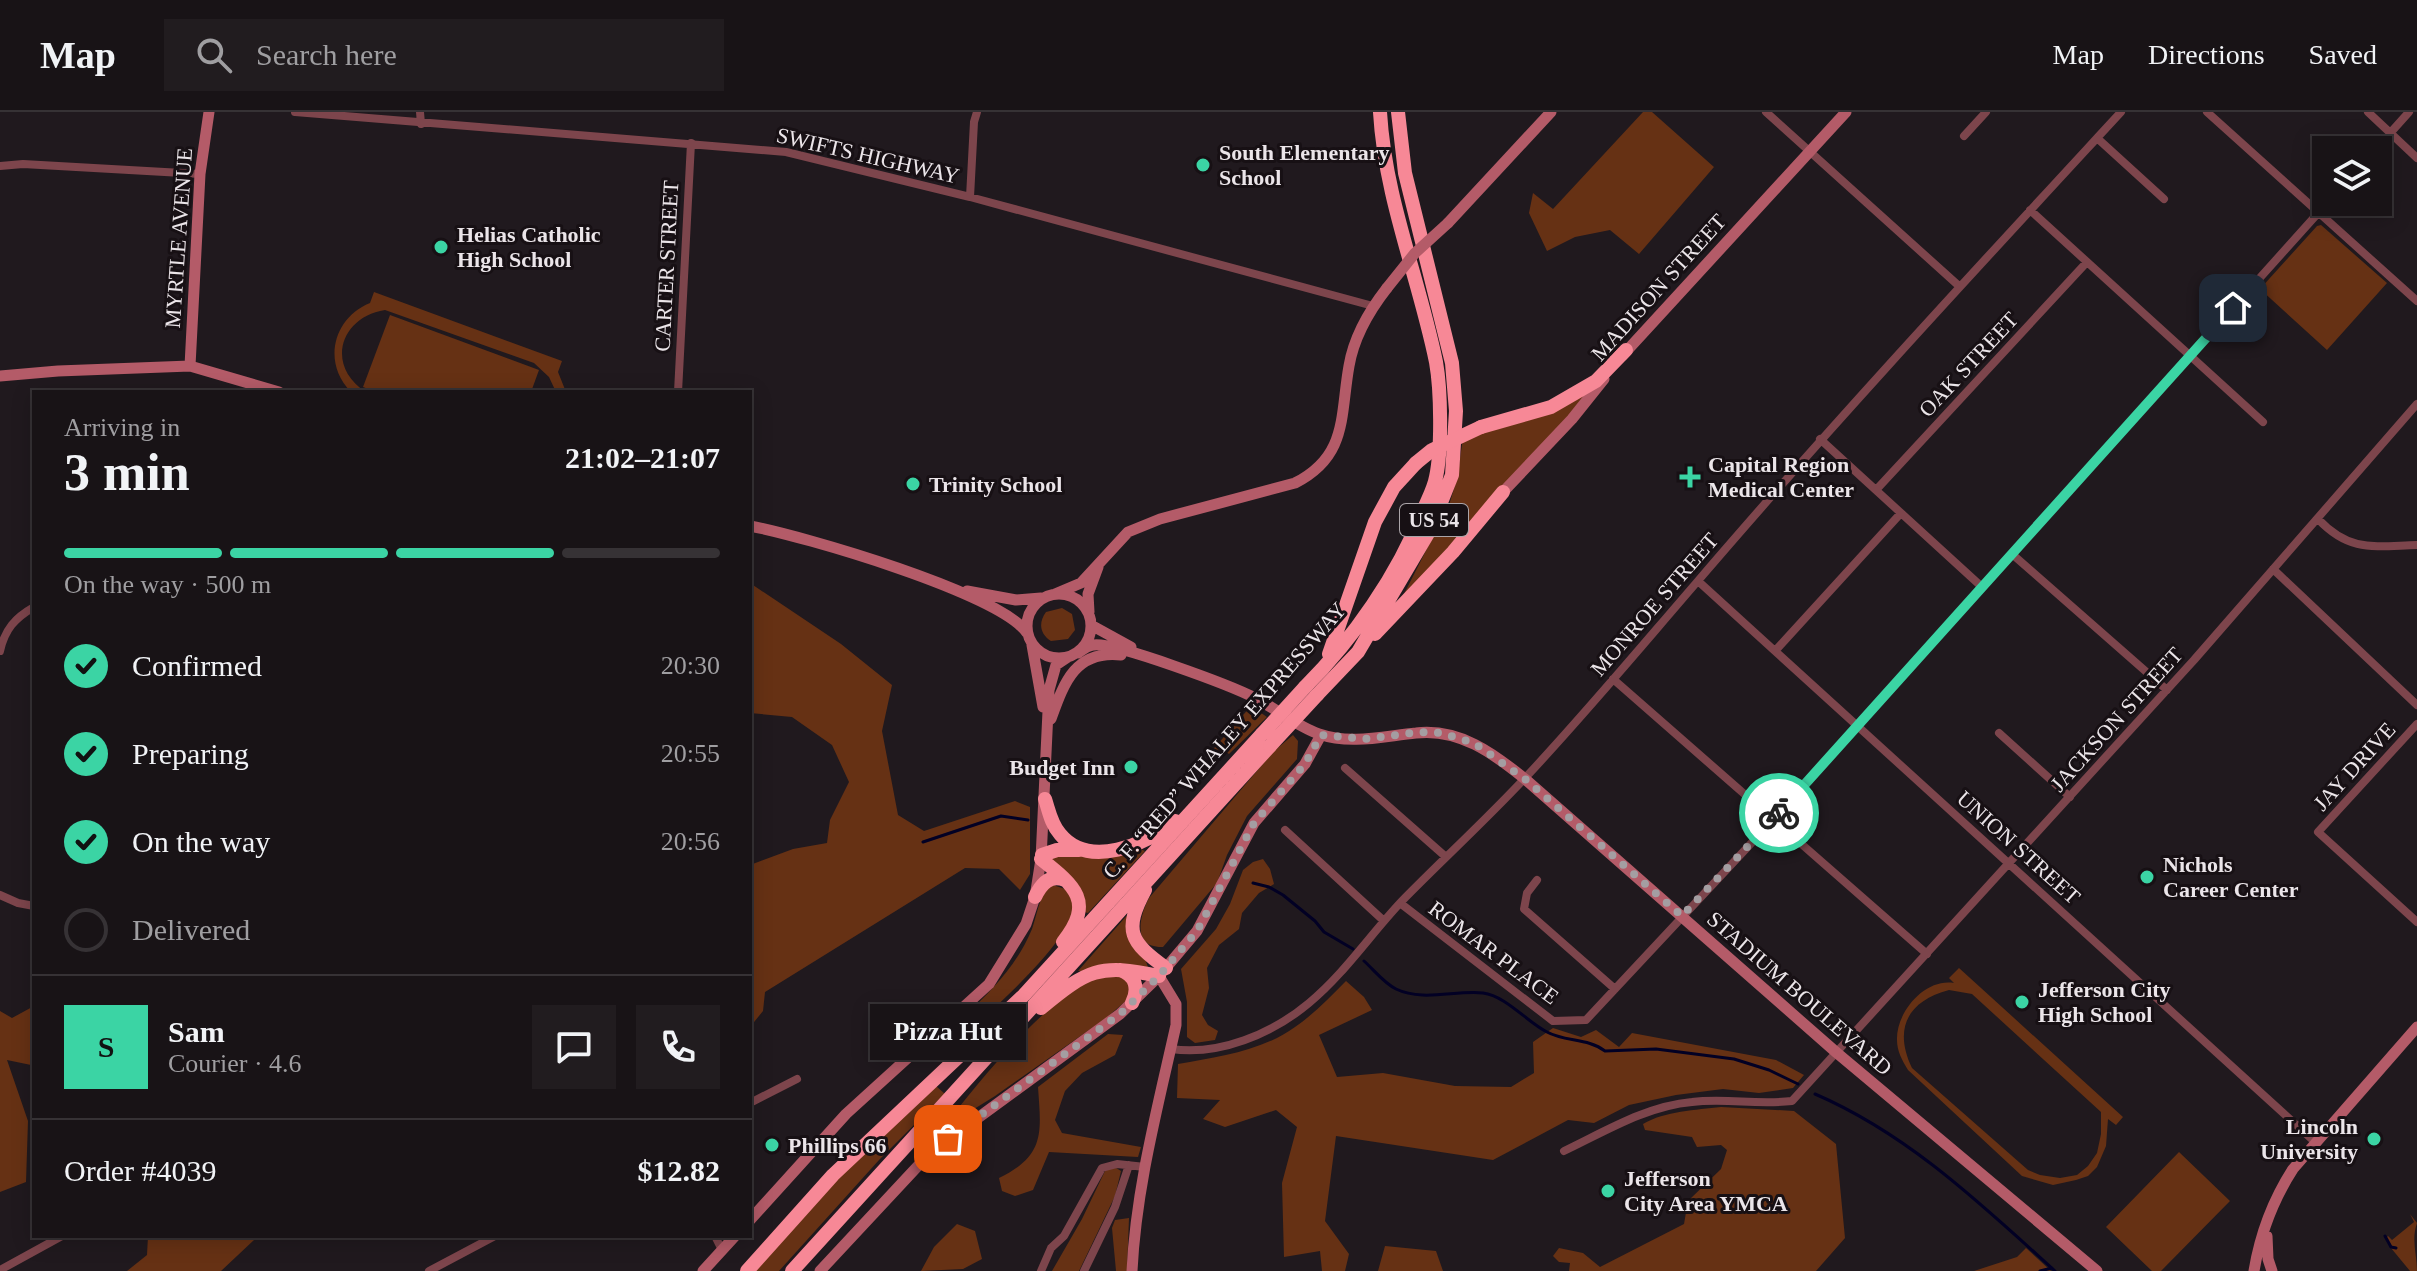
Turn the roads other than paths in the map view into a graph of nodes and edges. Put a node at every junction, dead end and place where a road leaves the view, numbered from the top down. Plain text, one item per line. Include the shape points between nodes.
1 (209, 112) edge
2 (295, 112) edge
3 (420, 112) edge
4 (977, 112) edge
5 (1380, 112) edge
6 (1398, 112) edge
7 (1551, 112) edge
8 (1766, 112) edge
9 (1846, 112) edge
10 (1986, 112) edge
11 (2121, 112) edge
12 (2207, 112) edge
13 (2368, 112) edge
14 (2409, 112) edge
15 (421, 124) junction
16 (2390, 133) junction
17 (1964, 136) dead end
18 (2387, 136) edge
19 (2097, 138) junction
20 (691, 143) junction
21 (1810, 152) junction
22 (2417, 158) edge
23 (0, 166) edge
24 (200, 174) junction
25 (970, 197) junction
26 (2164, 199) dead end
27 (2312, 207) edge
28 (2030, 210) junction
29 (2316, 216) edge
30 (2322, 216) edge
31 (2087, 262) junction
32 (1959, 286) junction
33 (2417, 301) edge
34 (1373, 306) junction
35 (1626, 350) junction
36 (2190, 355) junction
37 (190, 366) junction
38 (0, 376) edge
39 (272, 390) edge
40 (678, 390) edge
41 (2417, 404) edge
42 (2263, 422) dead end
43 (1820, 439) junction
44 (1876, 490) junction
45 (1503, 492) joint
46 (1901, 513) junction
47 (2318, 519) junction
48 (752, 526) edge
49 (2417, 545) edge
50 (2012, 554) junction
51 (1102, 559) junction
52 (2273, 569) junction
53 (1698, 581) junction
54 (1982, 587) junction
55 (951, 588) junction
56 (1050, 596) junction
57 (32, 608) edge
58 (1090, 620) junction
59 (1029, 638) junction
60 (0, 651) edge
61 (1775, 651) junction
62 (1358, 652) junction
63 (1073, 655) junction
64 (1142, 657) junction
65 (1160, 662) junction
66 (1323, 669) junction
67 (1613, 679) junction
68 (2167, 690) junction
69 (1311, 691) junction
70 (2417, 705) edge
71 (2417, 724) edge
72 (1857, 726) junction
73 (1046, 731) junction
74 (1999, 733) dead end
75 (1321, 735) junction
76 (1266, 740) junction
77 (1345, 768) dead end
78 (1525, 779) junction
79 (1207, 796) junction
80 (2070, 797) junction
81 (1045, 799) junction
82 (1772, 821) junction
83 (1285, 830) dead end
84 (1083, 850) junction
85 (1041, 857) junction
86 (1446, 857) junction
87 (2010, 863) junction
88 (1153, 874) junction
89 (1066, 880) junction
90 (1537, 880) dead end
91 (0, 895) edge
92 (1035, 897) junction
93 (1400, 903) junction
94 (32, 906) edge
95 (1682, 916) junction
96 (1384, 921) junction
97 (2417, 922) edge
98 (1927, 954) junction
99 (1116, 968) junction
100 (1162, 972) junction
101 (1615, 989) junction
102 (1024, 995) junction
103 (1132, 1003) junction
104 (2417, 1027) edge
105 (1000, 1042) junction
106 (1171, 1049) junction
107 (1837, 1053) junction
108 (797, 1079) dead end
109 (752, 1102) edge
110 (2315, 1142) junction
111 (1564, 1151) dead end
112 (1129, 1165) junction
113 (1145, 1167) junction
114 (752, 1218) edge
115 (2267, 1222) junction
116 (58, 1238) edge
117 (491, 1238) edge
118 (716, 1238) edge
119 (733, 1238) edge
120 (722, 1250) junction
121 (0, 1270) edge
122 (429, 1271) edge
123 (703, 1271) edge
124 (747, 1271) edge
125 (792, 1271) edge
126 (820, 1271) edge
127 (1041, 1271) edge
128 (1084, 1271) edge
129 (1132, 1271) edge
130 (2097, 1271) edge
131 (2254, 1271) edge
132 (2272, 1271) edge

1 - 24 main road, MYRTLE AVENUE
2 - 15 street, SWIFTS HIGHWAY
3 - 15 street
4 - 25 street
5 - 66 highway, C. F. “RED” WHALEY EXPRESSWAY / US 54 via 1396,215 1436,363 1436,478 1411,541 1373,604
6 - 62 highway, C. F. “RED” WHALEY EXPRESSWAY / US 54 via 1405,173 1452,363 1452,475 1430,530
7 - 34 main road, bridge via 1415,253
8 - 21 street
9 - 21 main road, MADISON STREET
10 - 17 street
11 - 19 street, MONROE STREET
12 - 27 street
13 - 16 street
14 - 16 street
15 - 20 street, SWIFTS HIGHWAY
16 - 18 street
16 - 22 street
19 - 26 street
19 - 28 street, MONROE STREET
20 - 25 street, SWIFTS HIGHWAY via 786,152
20 - 40 street, CARTER STREET
21 - 32 street
21 - 35 main road, MADISON STREET
23 - 24 street
24 - 37 main road, MYRTLE AVENUE
25 - 34 street, SWIFTS HIGHWAY
28 - 31 street
28 - 32 street, MONROE STREET
29 - 36 street
30 - 33 street
31 - 36 street
31 - 44 street, OAK STREET
32 - 43 street, MONROE STREET
34 - 51 main road via 1349,364 1343,425 1323,464 1295,483 1136,528
35 - 45 main road, MADISON STREET via 1572,419
35 - 66 highway, bridge via 1596,381 1551,407 1481,427 1416,463 1394,487 1375,522
36 - 42 street
36 - 50 street
37 - 38 main road
37 - 39 main road
41 - 47 street, JACKSON STREET
43 - 44 street
43 - 53 street, MONROE STREET
44 - 46 street
45 - 62 highway
46 - 54 street
46 - 61 street
47 - 49 street via 2346,542
47 - 52 street, JACKSON STREET
48 - 55 main road
50 - 54 street
50 - 68 street
51 - 56 main road via 1081,583
51 - 58 main road via 1088,594
52 - 68 street, JACKSON STREET
52 - 70 street
53 - 61 street, UNION STREET
53 - 67 street, MONROE STREET
54 - 72 street
55 - 56 main road via 1016,600
55 - 59 main road via 1011,616
56 - 58 main road via 1076,599
56 - 59 main road via 1030,612
57 - 60 street via 15,618
58 - 63 main road via 1090,636
58 - 65 main road
59 - 63 main road via 1047,656
59 - 73 main road
61 - 72 street, UNION STREET
62 - 69 highway, C. F. “RED” WHALEY EXPRESSWAY / US 54
63 - 64 main road via 1100,645
63 - 73 main road via 1056,665 1051,677
64 - 65 main road
64 - 73 main road via 1097,654 1082,664 1063,686
65 - 75 main road, STADIUM BOULEVARD via 1226,684
66 - 69 highway, C. F. “RED” WHALEY EXPRESSWAY / US 54
67 - 78 street, MONROE STREET
67 - 82 street
68 - 80 street, JACKSON STREET
69 - 76 highway, C. F. “RED” WHALEY EXPRESSWAY / US 54, bridge
71 - 97 street, JAY DRIVE via 2318,832
72 - 82 street
72 - 87 street, UNION STREET
73 - 81 main road
74 - 80 street
75 - 78 main road, STADIUM BOULEVARD via 1365,739 1441,733 1474,743
75 - 100 main road via 1305,764 1254,823 1197,931
76 - 79 highway, C. F. “RED” WHALEY EXPRESSWAY / US 54
76 - 88 highway, C. F. “RED” WHALEY EXPRESSWAY / US 54
77 - 86 street
78 - 86 street, MONROE STREET
78 - 95 main road, STADIUM BOULEVARD
79 - 84 highway via 1143,842 1108,851
79 - 102 highway, C. F. “RED” WHALEY EXPRESSWAY / US 54
80 - 87 street, JACKSON STREET
81 - 84 highway via 1057,831
81 - 85 main road
82 - 95 street
82 - 98 street
83 - 96 street
84 - 85 highway via 1057,850
85 - 89 highway
85 - 92 main road
86 - 93 street, MONROE STREET
87 - 98 street, JACKSON STREET
87 - 110 street, UNION STREET
88 - 100 highway via 1134,914 1133,934
88 - 105 highway, C. F. “RED” WHALEY EXPRESSWAY / US 54
89 - 92 highway via 1046,880
89 - 102 highway via 1079,898 1078,920
90 - 101 street via 1524,909
91 - 94 street
92 - 114 main road via 1026,924 989,984 846,1114
93 - 96 street, MONROE STREET
93 - 101 street, ROMAR PLACE via 1553,1021 1586,1020
95 - 101 street
95 - 107 main road, STADIUM BOULEVARD
96 - 106 street, MONROE STREET via 1326,987 1279,1024 1219,1048
98 - 107 street, JACKSON STREET
99 - 100 highway
99 - 103 highway via 1134,982
99 - 105 highway via 1084,975
100 - 103 main road
100 - 106 main road via 1176,1004
102 - 124 highway, C. F. “RED” WHALEY EXPRESSWAY / US 54 via 833,1175
103 - 126 main road via 930,1153
104 - 110 main road
105 - 125 highway, C. F. “RED” WHALEY EXPRESSWAY / US 54
106 - 113 main road
107 - 111 street, JACKSON STREET via 1792,1101 1664,1107
107 - 130 main road, STADIUM BOULEVARD
108 - 109 street
110 - 115 main road via 2288,1177
112 - 113 street
112 - 127 street via 1109,1164 1097,1174
112 - 128 street
113 - 129 main road
115 - 131 main road
115 - 132 main road
116 - 121 street
117 - 122 street
118 - 120 street
119 - 120 main road
120 - 123 main road

